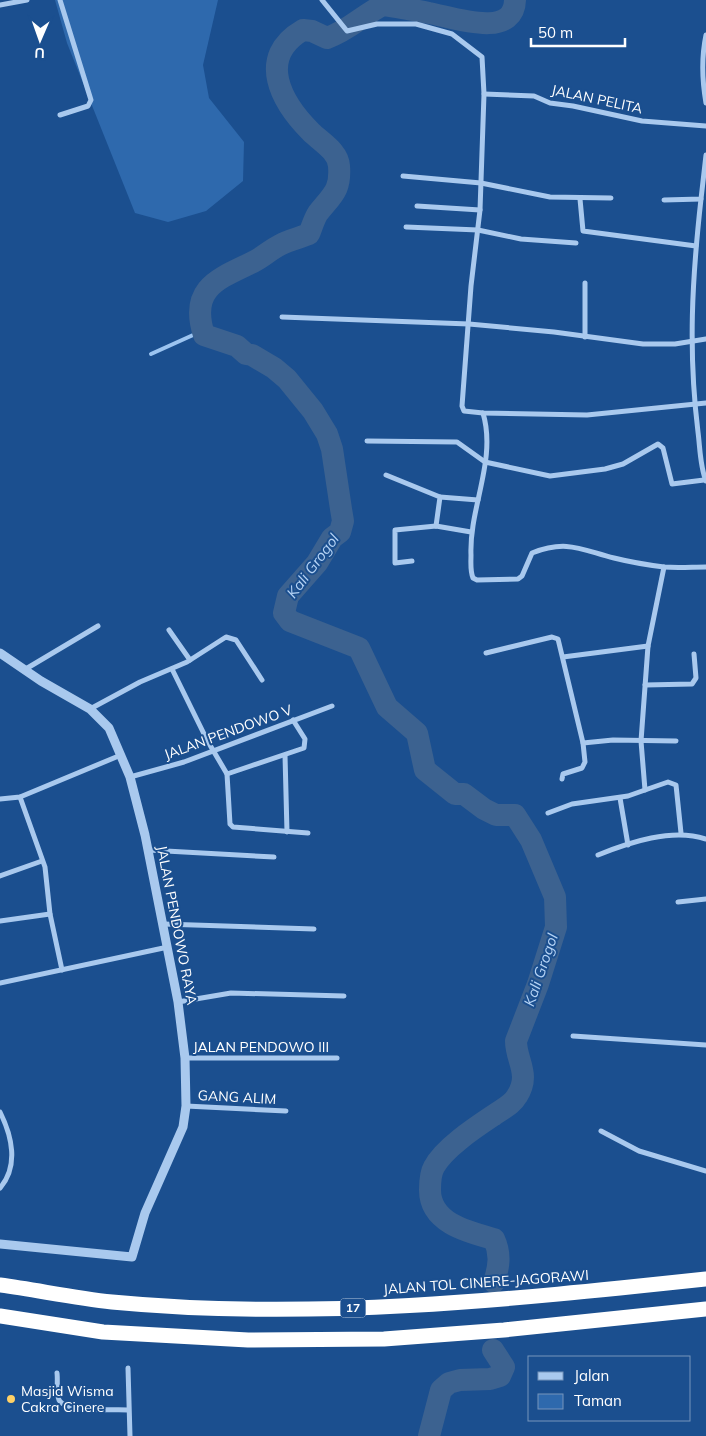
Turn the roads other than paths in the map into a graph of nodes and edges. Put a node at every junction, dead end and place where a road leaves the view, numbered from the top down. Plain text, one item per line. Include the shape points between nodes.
1 (27, 0) edge
2 (60, 0) edge
3 (322, 0) edge
4 (0, 5) edge
5 (706, 35) edge
6 (484, 94) junction
7 (706, 103) edge
8 (60, 115) dead end
9 (706, 126) edge
10 (706, 155) edge
11 (403, 176) dead end
12 (481, 183) junction
13 (611, 198) dead end
14 (580, 199) junction
15 (701, 199) junction
16 (664, 200) dead end
17 (417, 206) dead end
18 (480, 210) junction
19 (406, 227) dead end
20 (478, 230) junction
21 (576, 243) dead end
22 (696, 246) junction
23 (585, 283) dead end
24 (282, 317) dead end
25 (469, 324) junction
26 (585, 338) junction
27 (706, 339) edge
28 (691, 341) junction
29 (695, 402) junction
30 (706, 402) edge
31 (483, 413) junction
32 (367, 440) dead end
33 (485, 462) junction
34 (386, 475) dead end
35 (705, 480) edge
36 (440, 496) junction
37 (478, 500) junction
38 (436, 526) junction
39 (471, 532) junction
40 (412, 561) dead end
41 (664, 567) junction
42 (706, 567) edge
43 (98, 626) dead end
44 (168, 630) dead end
45 (648, 646) junction
46 (0, 653) edge
47 (486, 653) dead end
48 (694, 654) dead end
49 (563, 657) junction
50 (190, 660) junction
51 (172, 669) junction
52 (24, 670) junction
53 (262, 680) dead end
54 (645, 685) junction
55 (332, 706) dead end
56 (90, 709) junction
57 (293, 720) junction
58 (641, 741) junction
59 (676, 741) dead end
60 (583, 743) junction
61 (212, 750) junction
62 (122, 754) junction
63 (285, 755) junction
64 (227, 774) junction
65 (130, 777) junction
66 (562, 779) dead end
67 (645, 790) junction
68 (20, 797) junction
69 (620, 798) junction
70 (0, 799) edge
71 (548, 813) dead end
72 (287, 832) junction
73 (308, 833) dead end
74 (681, 833) junction
75 (706, 840) edge
76 (628, 845) junction
77 (148, 850) junction
78 (598, 855) dead end
79 (274, 857) dead end
80 (42, 861) junction
81 (0, 876) edge
82 (706, 899) edge
83 (678, 902) dead end
84 (50, 914) junction
85 (0, 921) edge
86 (163, 924) junction
87 (314, 929) dead end
88 (168, 947) junction
89 (62, 970) junction
90 (0, 983) edge
91 (344, 996) dead end
92 (178, 1002) junction
93 (573, 1036) dead end
94 (706, 1045) edge
95 (185, 1058) junction
96 (337, 1058) dead end
97 (186, 1106) junction
98 (286, 1111) dead end
99 (0, 1112) edge
100 (601, 1131) dead end
101 (706, 1171) edge
102 (0, 1188) edge
103 (0, 1244) edge
104 (706, 1279) edge
105 (0, 1284) edge
106 (706, 1310) edge
107 (0, 1316) edge
108 (128, 1368) dead end
109 (57, 1373) dead end
110 (128, 1410) junction
111 (130, 1436) edge

1 - 4 street
2 - 8 street via 91,100 88,106
3 - 6 street via 347,32 377,24 416,24 452,34 482,58
5 - 7 street via 702,56
6 - 9 street, JALAN PELITA via 534,96 550,103 642,121
6 - 12 street
10 - 15 street
11 - 12 street
12 - 14 street via 550,197
12 - 18 street
13 - 14 street
14 - 22 street via 582,231
15 - 16 street
15 - 22 street
17 - 18 street
18 - 20 street
19 - 20 street
20 - 21 street via 521,240
20 - 25 street via 470,286
22 - 28 street
23 - 26 street
24 - 25 street
25 - 26 street
25 - 31 street via 462,406 467,412
26 - 28 street via 643,344
27 - 28 street
28 - 29 street
29 - 30 street
29 - 31 street via 587,415
29 - 35 street
31 - 33 street
32 - 33 street via 458,442
33 - 35 street via 550,476 586,473 623,464 658,444 663,448 672,484
33 - 37 street
34 - 36 street
36 - 37 street
36 - 38 street
37 - 39 street
38 - 39 street
38 - 40 street via 395,530 395,563
39 - 41 street via 471,574 477,580 520,578 532,553 552,547 570,546
41 - 42 street
41 - 45 street
43 - 52 street
44 - 50 street
45 - 49 street
45 - 54 street
46 - 52 street, JALAN PENDOWO RAYA
47 - 49 street via 555,637
48 - 54 street via 696,678 692,684
49 - 60 street
50 - 51 street
50 - 53 street via 226,637 232,637
51 - 56 street
51 - 61 street
52 - 56 street, JALAN PENDOWO RAYA
54 - 58 street
55 - 57 street, JALAN PENDOWO V
56 - 62 street, JALAN PENDOWO RAYA via 109,728
57 - 61 street, JALAN PENDOWO V
57 - 63 street via 306,745 302,750
58 - 59 street
58 - 60 street
58 - 67 street
60 - 66 street via 585,766 563,774
61 - 64 street
61 - 65 street, JALAN PENDOWO V via 184,762
62 - 65 street, JALAN PENDOWO RAYA
62 - 68 street
63 - 64 street
63 - 72 street
64 - 72 street via 230,824 233,827
65 - 77 street, JALAN PENDOWO RAYA
67 - 69 street
67 - 74 street via 668,782 676,785
68 - 70 street
68 - 80 street
69 - 71 street via 572,804
69 - 76 street
72 - 73 street
74 - 75 street
74 - 76 street
76 - 78 street
77 - 79 street
77 - 86 street, JALAN PENDOWO RAYA
80 - 81 street
80 - 84 street via 48,881
82 - 83 street
84 - 85 street
84 - 89 street
86 - 87 street
86 - 88 street, JALAN PENDOWO RAYA
88 - 89 street
88 - 92 street, JALAN PENDOWO RAYA
89 - 90 street
91 - 92 street via 231,993
92 - 95 street, JALAN PENDOWO RAYA
93 - 94 street
95 - 96 street, JALAN PENDOWO III
95 - 97 street, JALAN PENDOWO RAYA
97 - 98 street, GANG ALIM
97 - 103 street, JALAN PENDOWO RAYA via 183,1127 145,1213 132,1257
99 - 102 street via 9,1128 12,1150 11,1166
100 - 101 street via 639,1151
104 - 105 highway, JALAN TOL CINERE-JAGORAWI / 17 via 505,1300 328,1310 111,1302
106 - 107 highway via 374,1339 248,1340 113,1332
108 - 110 street
109 - 110 street via 58,1398 63,1405
110 - 111 street

